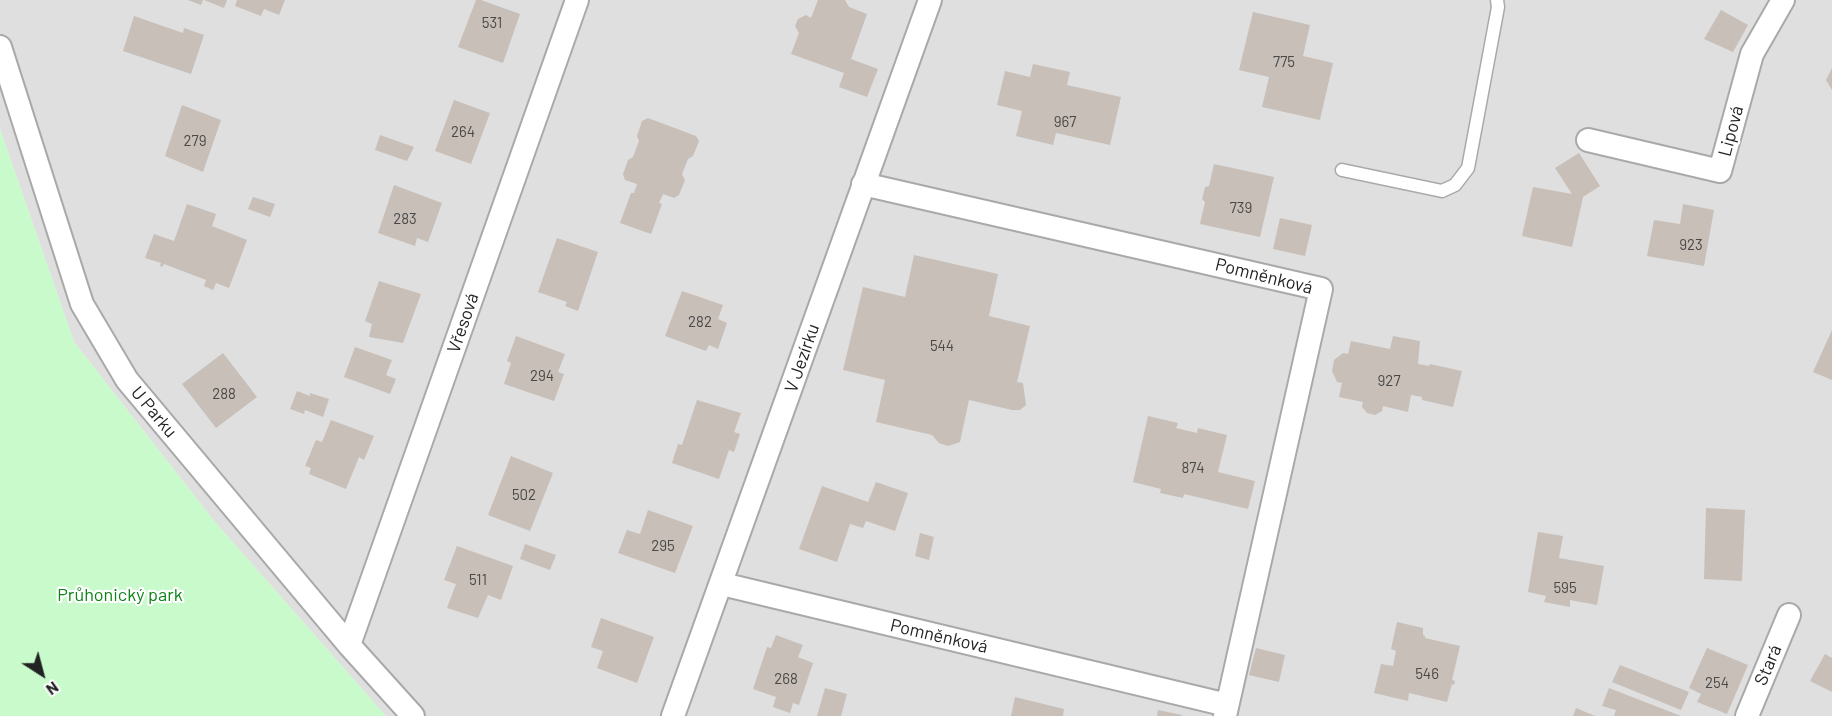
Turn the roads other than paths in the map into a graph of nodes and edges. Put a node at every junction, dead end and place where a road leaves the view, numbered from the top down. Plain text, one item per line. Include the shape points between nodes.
1 (577, 0) edge
2 (930, 0) edge
3 (1497, 0) edge
4 (1783, 0) edge
5 (0, 47) edge
6 (1588, 140) dead end
7 (1342, 170) dead end
8 (863, 184) junction
9 (722, 585) junction
10 (1789, 615) dead end
11 (349, 645) junction
12 (1226, 710) edge
13 (414, 716) edge
14 (673, 716) edge
15 (1747, 716) edge

1 - 11 street, Vřesová
2 - 8 street, V Jezírku
3 - 7 lane via 1468,168 1455,185 1442,191
4 - 6 street, Lipová via 1752,54 1720,171
5 - 11 street, U Parku via 82,304 127,380
8 - 9 street, V Jezírku
8 - 12 street, Pomněnková via 1321,289
9 - 12 street, Pomněnková
9 - 14 street, V Jezírku
10 - 15 street, Stará
11 - 13 street, U Parku

